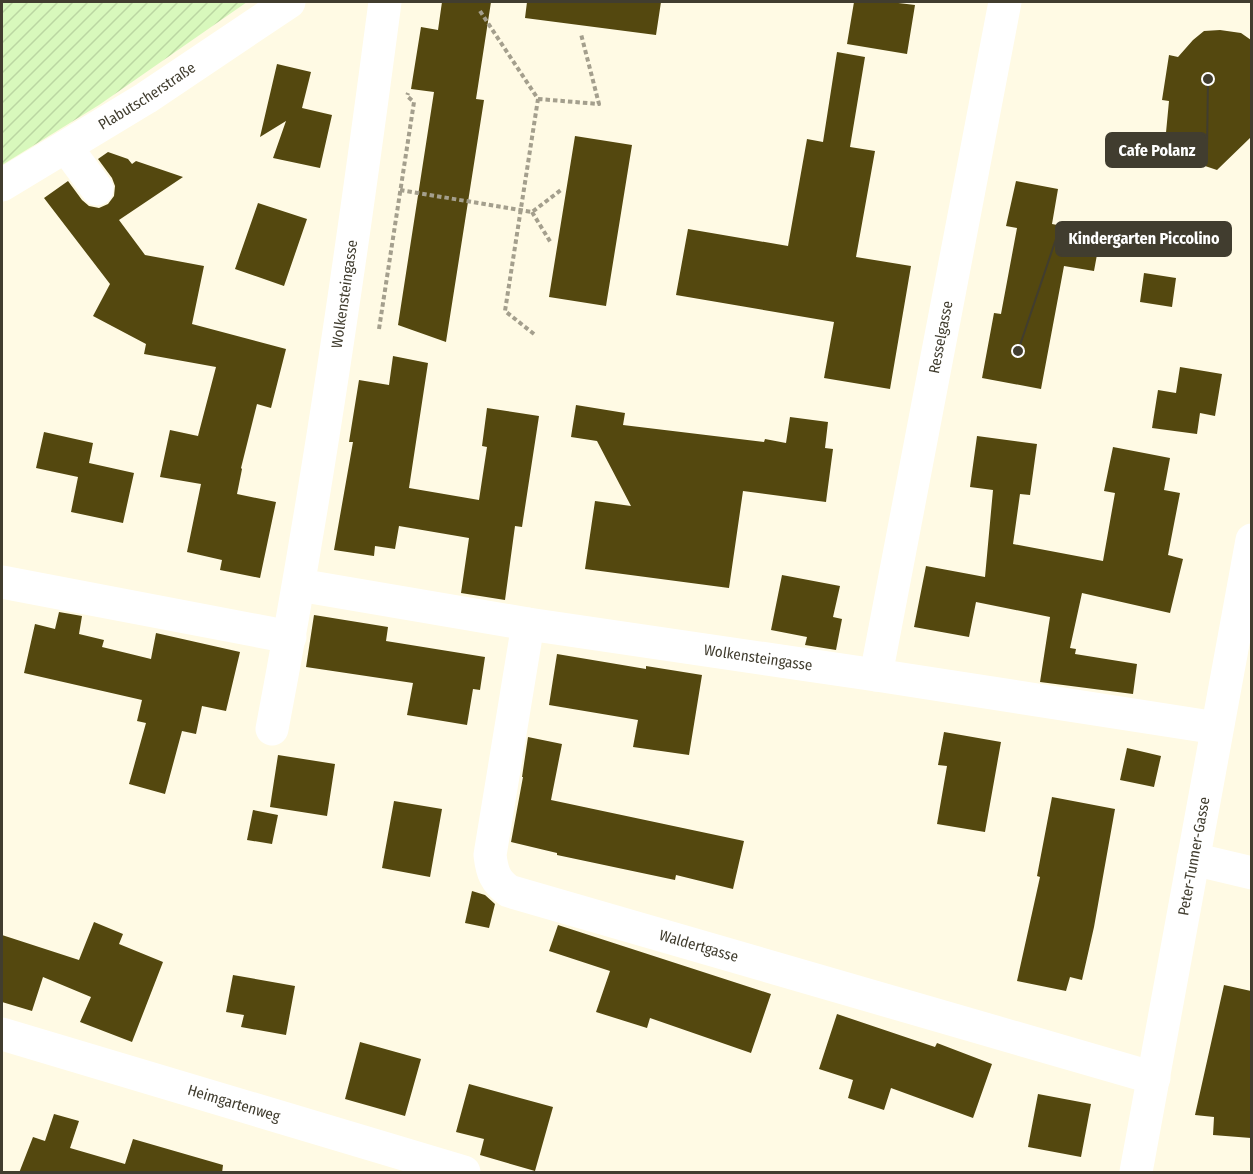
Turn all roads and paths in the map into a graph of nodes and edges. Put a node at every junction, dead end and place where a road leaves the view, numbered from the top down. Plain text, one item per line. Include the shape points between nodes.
1 (289, 2) edge
2 (385, 2) edge
3 (1005, 2) edge
4 (480, 11) dead end
5 (581, 34) dead end
6 (409, 85) dead end
7 (538, 99) junction
8 (66, 147) junction
9 (361, 184) junction
10 (2, 185) edge
11 (97, 189) dead end
12 (400, 190) junction
13 (561, 190) dead end
14 (521, 210) junction
15 (532, 212) junction
16 (551, 243) dead end
17 (379, 329) dead end
18 (534, 334) dead end
19 (1251, 540) edge
20 (2, 582) edge
21 (299, 585) junction
22 (528, 624) junction
23 (290, 637) junction
24 (876, 675) junction
25 (1217, 728) junction
26 (272, 729) dead end
27 (1193, 859) junction
28 (1251, 873) edge
29 (2, 1034) edge
30 (1154, 1078) junction
31 (1144, 1171) edge
32 (464, 1173) edge

1 - 8 street, Plabutscherstraße
2 - 9 street, Wolkensteingasse
3 - 24 street, Resselgasse
4 - 7 path
5 - 7 path via 599,104
6 - 12 path via 407,96 414,102
7 - 14 path
8 - 10 street, Plabutscherstraße
8 - 11 street
9 - 12 path
9 - 21 street, Wolkensteingasse
12 - 14 path
12 - 17 path
13 - 15 path
14 - 15 path
14 - 18 path via 504,311
15 - 16 path
19 - 25 street, Peter-Tunner-Gasse
20 - 23 street
21 - 22 street, Wolkensteingasse
21 - 23 street, Wolkensteingasse
22 - 24 street, Wolkensteingasse
22 - 30 street, Waldertgasse via 490,855 495,878 502,886
23 - 26 street, Wolkensteingasse
24 - 25 street, Wolkensteingasse
25 - 27 street, Peter-Tunner-Gasse
27 - 28 street
27 - 30 street, Peter-Tunner-Gasse
29 - 32 street, Heimgartenweg
30 - 31 street, Peter-Tunner-Gasse

